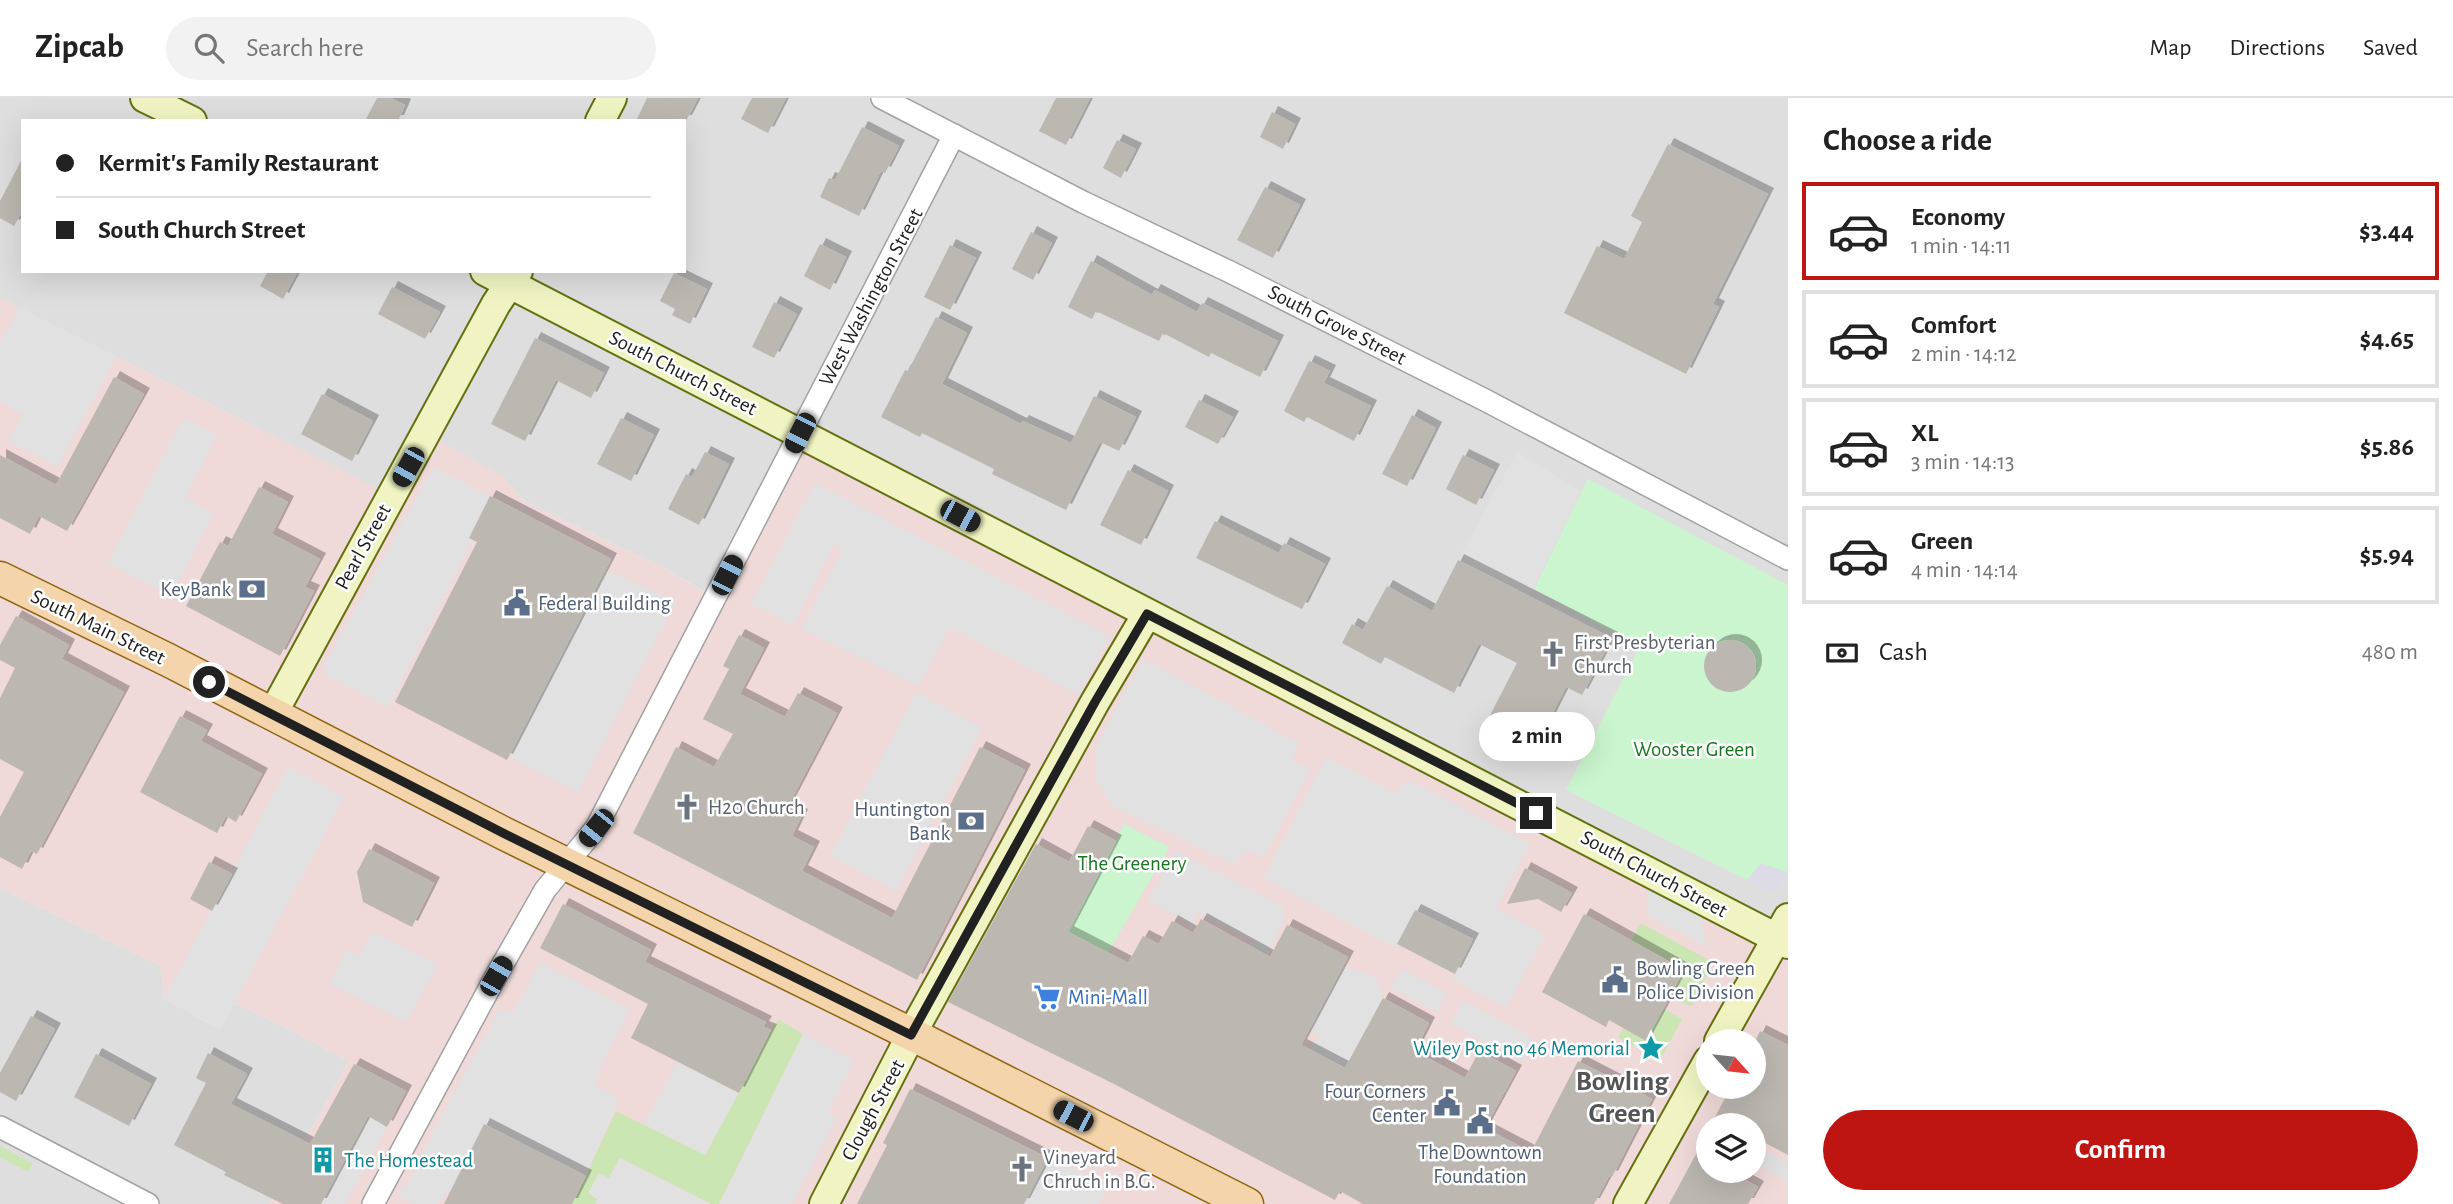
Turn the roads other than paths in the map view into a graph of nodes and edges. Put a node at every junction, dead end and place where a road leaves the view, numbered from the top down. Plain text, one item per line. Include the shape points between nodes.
1 (145, 98) edge
2 (612, 98) edge
3 (882, 98) edge
4 (188, 119) edge
5 (601, 119) edge
6 (954, 135) junction
7 (493, 273) edge
8 (514, 278) edge
9 (800, 433) junction
10 (1788, 559) edge
11 (0, 578) edge
12 (1147, 614) junction
13 (272, 715) junction
14 (567, 864) junction
15 (1784, 934) edge
16 (1726, 1029) edge
17 (911, 1035) junction
18 (1696, 1082) edge
19 (0, 1127) edge
20 (148, 1204) edge
21 (373, 1204) edge
22 (824, 1204) edge
23 (1247, 1204) edge
24 (1629, 1204) edge

1 - 4 street
2 - 5 street
3 - 6 street, South Grove Street
6 - 9 street, West Washington Street
6 - 10 street, South Grove Street via 1471,393
7 - 8 street, South Church Street
8 - 9 street, South Church Street
8 - 13 street, Pearl Street
9 - 12 street, South Church Street
9 - 14 street, West Washington Street via 596,828
11 - 13 main road, South Main Street
12 - 15 street, South Church Street
12 - 17 street, Clough Street
13 - 14 main road, South Main Street
14 - 17 main road, South Main Street
14 - 21 street, West Washington Street via 545,890 502,965
15 - 16 street
17 - 22 street, Clough Street
17 - 23 main road, South Main Street
18 - 24 street
19 - 20 street

